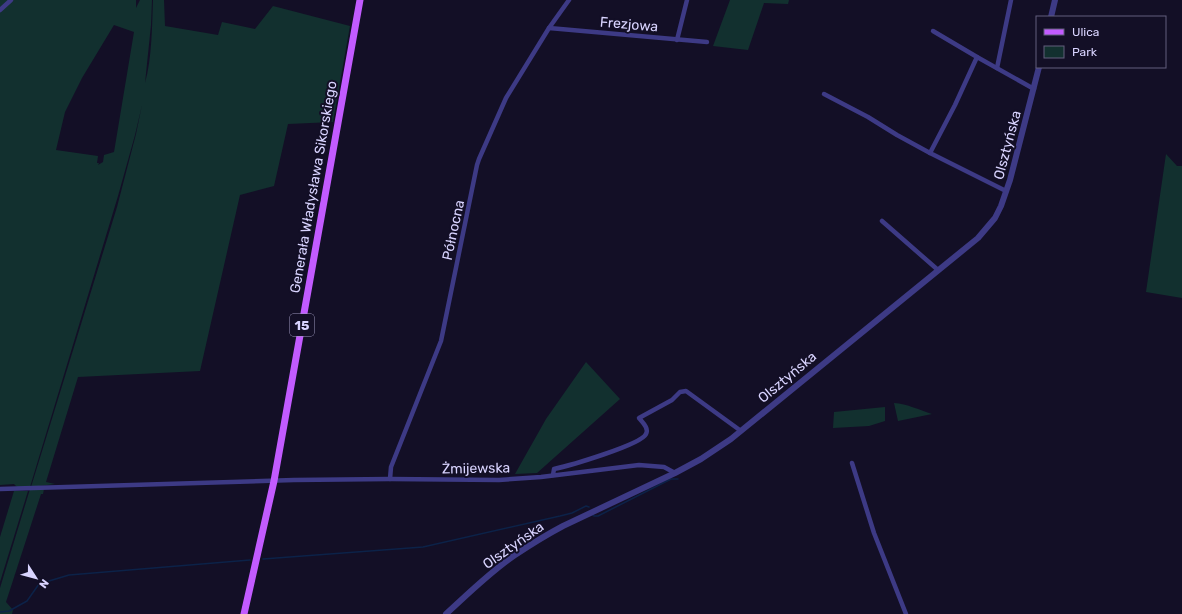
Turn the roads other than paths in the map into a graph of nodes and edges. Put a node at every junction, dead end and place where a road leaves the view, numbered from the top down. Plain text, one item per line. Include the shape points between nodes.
1 (11, 0) edge
2 (360, 0) edge
3 (569, 0) edge
4 (687, 0) edge
5 (1011, 0) edge
6 (1056, 0) edge
7 (0, 10) edge
8 (1051, 16) edge
9 (549, 28) junction
10 (934, 31) dead end
11 (677, 40) junction
12 (707, 42) dead end
13 (977, 57) junction
14 (997, 68) junction
15 (1039, 68) edge
16 (1034, 88) junction
17 (824, 94) dead end
18 (930, 153) junction
19 (1006, 191) junction
20 (882, 221) dead end
21 (938, 270) junction
22 (741, 431) junction
23 (852, 462) dead end
24 (675, 473) junction
25 (553, 475) junction
26 (390, 479) junction
27 (274, 481) junction
28 (0, 489) edge
29 (244, 614) edge
30 (446, 614) edge
31 (906, 614) edge

1 - 7 street
2 - 27 main road, Generała Władysława Sikorskiego / 15
3 - 9 street, Północna
4 - 11 street
5 - 14 street
6 - 8 street
9 - 11 street, Frezjowa
9 - 26 street, Północna via 506,98 477,165 441,341 391,466
10 - 13 street
11 - 12 street, Frezjowa
13 - 14 street
13 - 18 street
14 - 16 street
15 - 16 street, Olsztyńska
16 - 19 street, Olsztyńska
17 - 18 street
18 - 19 street
19 - 21 street, Olsztyńska via 995,218 985,230
20 - 21 street
21 - 22 street, Olsztyńska
22 - 24 street, Olsztyńska
22 - 25 street via 686,391 680,392 672,400 639,418 646,427 645,436 604,455 554,469
23 - 31 street via 874,534
24 - 25 street, Żmijewska via 664,467 639,465
24 - 30 street, Olsztyńska via 546,535 514,556
25 - 26 street, Żmijewska via 499,480
26 - 27 street, Żmijewska
27 - 28 street, Żmijewska
27 - 29 main road, Generała Władysława Sikorskiego / 15

